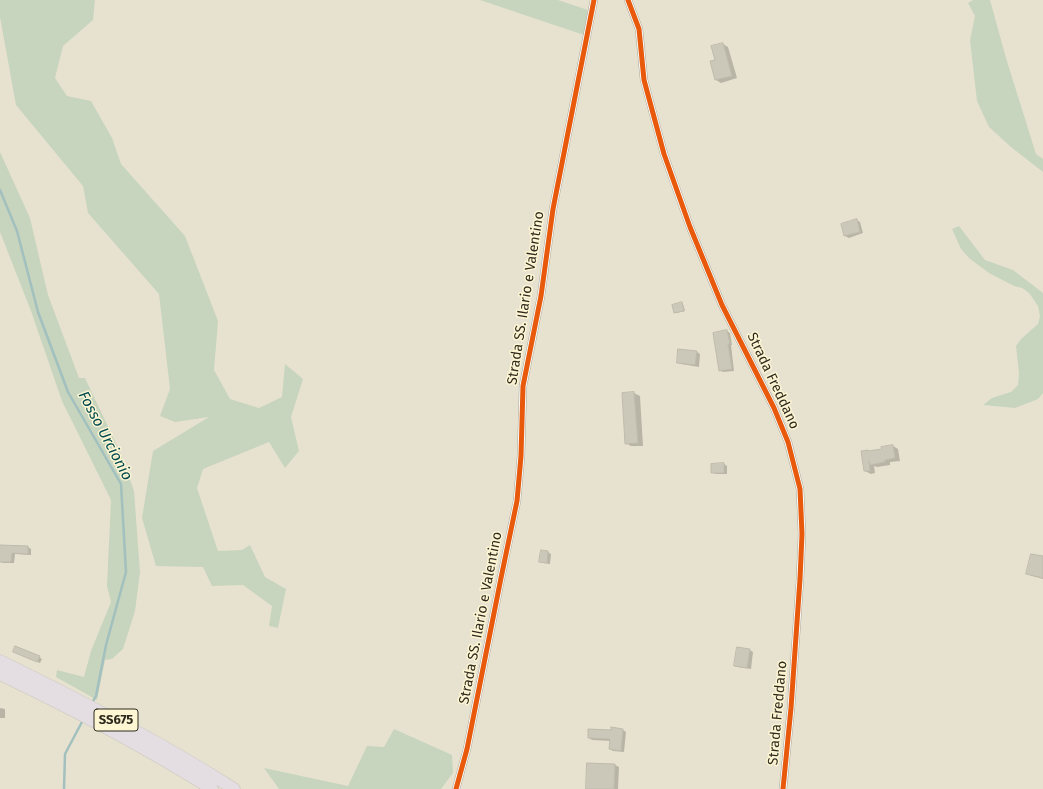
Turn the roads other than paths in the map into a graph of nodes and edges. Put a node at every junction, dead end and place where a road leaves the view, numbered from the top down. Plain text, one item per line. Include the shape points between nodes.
1 (594, 0) edge
2 (628, 0) edge
3 (0, 661) edge
4 (0, 674) edge
5 (209, 787) edge
6 (232, 787) edge
7 (456, 789) edge
8 (784, 789) edge

1 - 7 street, Strada SS. Ilario e Valentino via 553,209 541,296 523,386 517,501 467,750
2 - 8 street, Strada Freddano via 639,29 644,80 664,154 722,305 780,422 800,489 800,579
3 - 6 highway, SS675 via 145,736
4 - 5 highway, SS675 via 138,744

